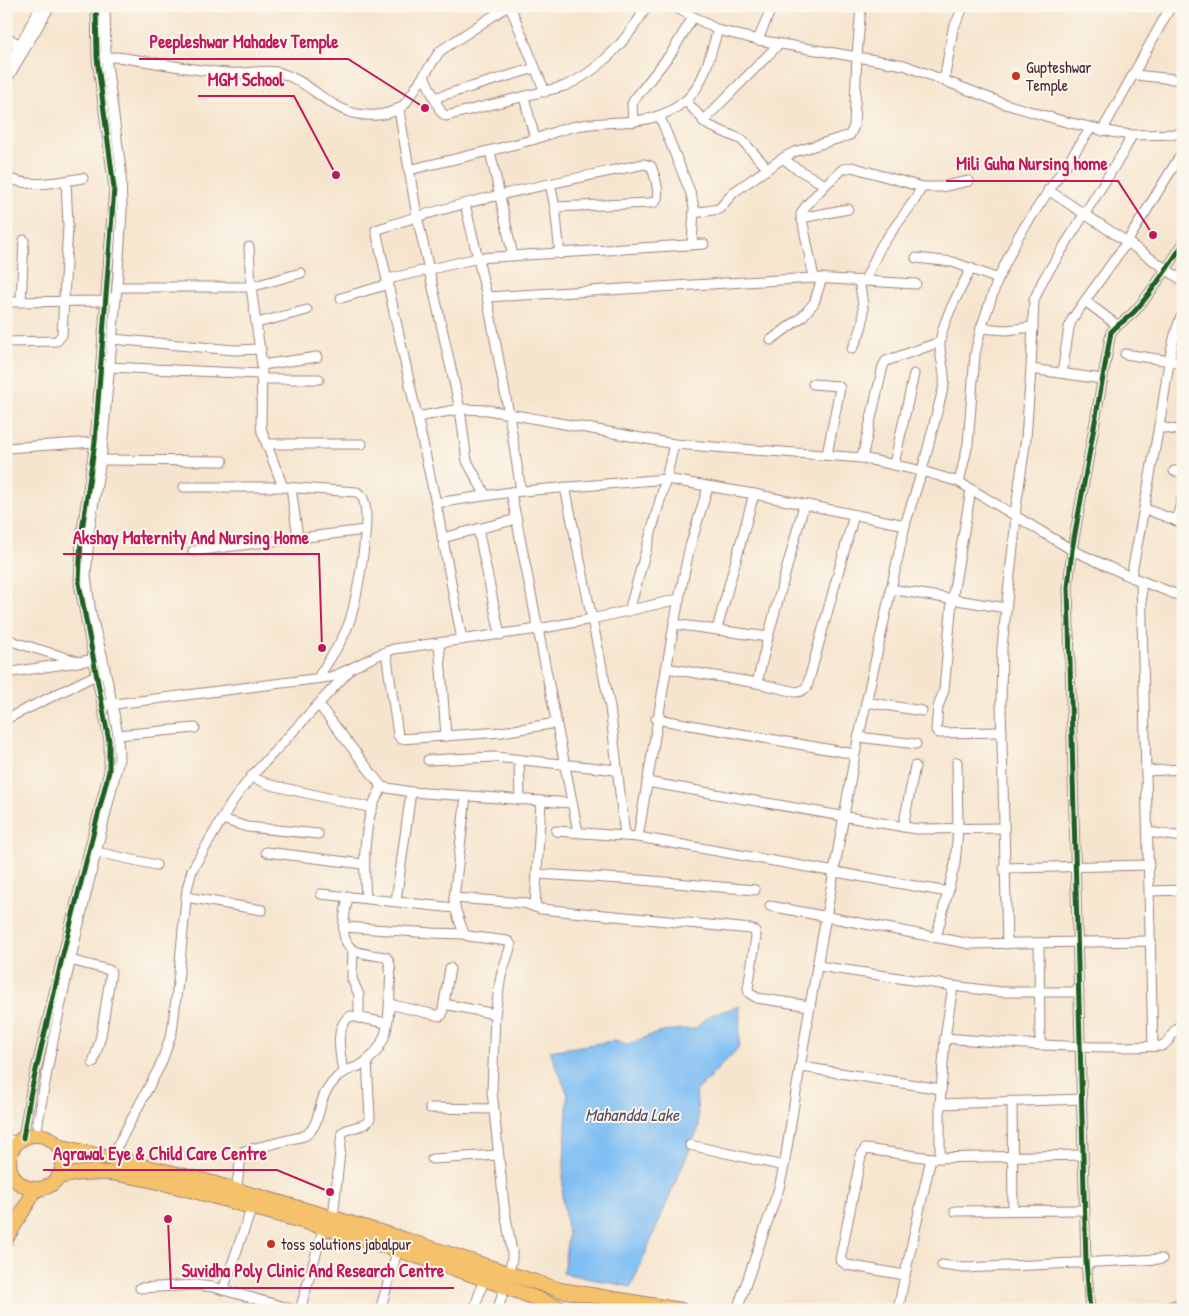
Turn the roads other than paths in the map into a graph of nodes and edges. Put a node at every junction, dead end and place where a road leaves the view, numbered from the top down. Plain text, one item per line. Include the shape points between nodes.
1 (41, 6) edge
2 (50, 6) edge
3 (96, 6) edge
4 (105, 6) edge
5 (509, 6) edge
6 (647, 6) edge
7 (673, 6) edge
8 (772, 6) edge
9 (860, 6) edge
10 (964, 6) edge
11 (1172, 6) edge
12 (694, 17) junction
13 (718, 30) junction
14 (6, 37) edge
15 (758, 40) junction
16 (780, 44) junction
17 (20, 46) junction
18 (856, 56) junction
19 (102, 58) junction
20 (6, 64) edge
21 (535, 68) junction
22 (1135, 75) junction
23 (424, 76) junction
24 (1183, 80) edge
25 (6, 81) edge
26 (944, 82) junction
27 (545, 92) junction
28 (524, 97) junction
29 (434, 98) junction
30 (686, 101) junction
31 (399, 110) junction
32 (660, 117) junction
33 (703, 121) junction
34 (633, 122) junction
35 (1092, 128) junction
36 (1102, 131) junction
37 (1183, 134) edge
38 (1132, 135) junction
39 (535, 139) junction
40 (490, 151) junction
41 (1183, 151) edge
42 (783, 158) junction
43 (767, 168) junction
44 (409, 170) junction
45 (6, 177) edge
46 (83, 178) dead end
47 (66, 181) junction
48 (969, 181) dead end
49 (550, 184) junction
50 (825, 185) junction
51 (922, 187) junction
52 (1048, 190) junction
53 (500, 196) junction
54 (465, 204) junction
55 (555, 207) junction
56 (848, 210) dead end
57 (694, 213) junction
58 (1085, 214) junction
59 (416, 216) junction
60 (801, 218) junction
61 (24, 240) dead end
62 (1127, 242) junction
63 (704, 244) dead end
64 (1183, 244) edge
65 (692, 245) junction
66 (249, 247) dead end
67 (560, 254) junction
68 (512, 256) junction
69 (478, 258) junction
70 (916, 258) dead end
71 (971, 268) junction
72 (428, 269) junction
73 (1166, 269) junction
74 (302, 273) dead end
75 (818, 278) junction
76 (998, 278) junction
77 (862, 280) junction
78 (1183, 281) edge
79 (388, 282) junction
80 (916, 284) dead end
81 (117, 287) junction
82 (251, 287) junction
83 (487, 297) junction
84 (341, 298) dead end
85 (106, 301) junction
86 (1084, 301) junction
87 (6, 302) edge
88 (21, 302) junction
89 (63, 302) junction
90 (307, 310) dead end
91 (1183, 312) edge
92 (257, 323) junction
93 (1117, 325) junction
94 (981, 328) junction
95 (1033, 328) junction
96 (112, 340) junction
97 (771, 340) dead end
98 (6, 342) edge
99 (940, 342) junction
100 (260, 349) junction
101 (852, 349) dead end
102 (1125, 354) dead end
103 (317, 357) dead end
104 (1170, 360) junction
105 (1183, 363) edge
106 (109, 367) junction
107 (1032, 369) junction
108 (262, 373) junction
109 (1062, 373) junction
110 (914, 374) dead end
111 (1102, 379) junction
112 (319, 380) dead end
113 (813, 384) dead end
114 (460, 409) junction
115 (509, 414) junction
116 (417, 417) junction
117 (1159, 427) junction
118 (1183, 431) edge
119 (95, 442) junction
120 (267, 444) junction
121 (362, 444) dead end
122 (674, 444) junction
123 (6, 448) edge
124 (827, 455) junction
125 (862, 458) junction
126 (101, 460) junction
127 (223, 461) dead end
128 (894, 464) junction
129 (922, 471) junction
130 (666, 479) junction
131 (959, 482) junction
132 (184, 487) dead end
133 (287, 487) junction
134 (565, 487) junction
135 (708, 487) junction
136 (971, 490) junction
137 (521, 491) junction
138 (511, 492) junction
139 (485, 494) junction
140 (754, 494) junction
141 (1183, 496) edge
142 (436, 503) junction
143 (804, 505) junction
144 (1145, 510) junction
145 (854, 515) junction
146 (1016, 516) junction
147 (516, 519) junction
148 (1179, 522) edge
149 (905, 525) junction
150 (478, 529) junction
151 (365, 530) junction
152 (298, 538) junction
153 (442, 538) junction
154 (1072, 550) junction
155 (193, 551) dead end
156 (1131, 577) junction
157 (1141, 581) junction
158 (890, 589) junction
159 (1183, 596) edge
160 (679, 599) junction
161 (952, 600) junction
162 (1006, 608) junction
163 (628, 611) junction
164 (592, 620) junction
165 (674, 624) junction
166 (538, 629) junction
167 (717, 629) junction
168 (500, 635) junction
169 (768, 637) junction
170 (6, 638) edge
171 (462, 640) junction
172 (439, 643) junction
173 (386, 652) junction
174 (103, 658) junction
175 (93, 659) junction
176 (80, 661) junction
177 (666, 668) junction
178 (351, 669) junction
179 (106, 672) junction
180 (6, 673) edge
181 (96, 674) junction
182 (318, 678) junction
183 (757, 683) junction
184 (866, 702) junction
185 (112, 703) junction
186 (319, 705) junction
187 (102, 706) junction
188 (922, 711) dead end
189 (6, 719) edge
190 (656, 719) junction
191 (556, 723) junction
192 (195, 728) dead end
193 (1002, 732) junction
194 (118, 736) junction
195 (446, 736) junction
196 (858, 737) junction
197 (916, 744) dead end
198 (855, 754) junction
199 (428, 760) dead end
200 (519, 760) junction
201 (957, 762) dead end
202 (565, 765) junction
203 (915, 766) dead end
204 (1183, 769) edge
205 (617, 770) junction
206 (1147, 771) junction
207 (251, 777) junction
208 (647, 782) junction
209 (382, 787) junction
210 (410, 792) junction
211 (466, 796) junction
212 (520, 800) junction
213 (542, 801) junction
214 (572, 804) junction
215 (372, 808) junction
216 (844, 817) junction
217 (222, 819) junction
218 (903, 827) junction
219 (1003, 828) junction
220 (958, 829) junction
221 (556, 830) dead end
222 (578, 832) junction
223 (1148, 832) junction
224 (318, 834) dead end
225 (625, 836) junction
226 (638, 837) junction
227 (1183, 837) edge
228 (96, 852) junction
229 (266, 852) dead end
230 (363, 864) junction
231 (1149, 865) junction
232 (156, 866) dead end
233 (1076, 867) junction
234 (1004, 868) junction
235 (834, 872) junction
236 (537, 874) junction
237 (755, 890) dead end
238 (1183, 890) edge
239 (1150, 891) junction
240 (948, 892) junction
241 (321, 894) dead end
242 (348, 896) junction
243 (186, 897) junction
244 (366, 898) junction
245 (396, 901) junction
246 (454, 903) junction
247 (770, 906) dead end
248 (535, 907) junction
249 (262, 910) dead end
250 (826, 916) junction
251 (344, 927) junction
252 (464, 934) junction
253 (936, 938) junction
254 (1151, 942) junction
255 (1039, 943) junction
256 (1078, 943) junction
257 (1007, 944) junction
258 (353, 950) junction
259 (70, 960) junction
260 (818, 966) junction
261 (450, 968) dead end
262 (953, 986) junction
263 (1040, 992) junction
264 (1079, 992) junction
265 (389, 1004) junction
266 (444, 1004) junction
267 (810, 1006) junction
268 (495, 1014) junction
269 (359, 1018) junction
270 (1182, 1022) edge
271 (387, 1023) junction
272 (946, 1038) junction
273 (1040, 1045) junction
274 (1153, 1046) junction
275 (1081, 1047) junction
276 (367, 1060) junction
277 (93, 1063) dead end
278 (802, 1067) junction
279 (343, 1073) junction
280 (941, 1089) junction
281 (1082, 1100) junction
282 (1012, 1101) junction
283 (940, 1104) junction
284 (430, 1108) dead end
285 (493, 1109) junction
286 (21, 1139) edge
287 (690, 1145) dead end
288 (58, 1146) junction
289 (1083, 1155) junction
290 (498, 1156) junction
291 (1012, 1157) junction
292 (111, 1158) junction
293 (936, 1158) junction
294 (432, 1159) dead end
295 (784, 1166) junction
296 (8, 1172) edge
297 (59, 1177) junction
298 (36, 1189) junction
299 (236, 1190) junction
300 (252, 1207) junction
301 (1013, 1210) junction
302 (1085, 1210) junction
303 (955, 1211) dead end
304 (329, 1222) junction
305 (6, 1239) edge
306 (398, 1249) junction
307 (1162, 1259) dead end
308 (1086, 1261) junction
309 (942, 1265) dead end
310 (904, 1274) junction
311 (484, 1279) junction
312 (506, 1280) junction
313 (140, 1288) dead end
314 (223, 1290) junction
315 (560, 1290) junction
316 (1183, 1305) edge
317 (565, 1306) edge
318 (295, 1310) edge
319 (300, 1310) edge
320 (380, 1310) edge
321 (474, 1310) edge
322 (498, 1310) edge
323 (631, 1310) edge
324 (681, 1310) edge
325 (737, 1310) edge
326 (898, 1310) edge
327 (1090, 1310) edge
328 (1168, 1310) edge

1 - 17 street
2 - 25 street
3 - 19 street
4 - 19 street
5 - 21 street
5 - 23 street via 440,51
6 - 27 street via 628,35 594,69 573,83
7 - 12 street
8 - 15 street
9 - 18 street
10 - 26 street via 953,29
11 - 22 street
12 - 13 street
12 - 34 street via 672,52 634,100
13 - 15 street
13 - 30 street via 702,77
14 - 17 street
15 - 16 street
16 - 18 street
16 - 33 street
17 - 20 street
18 - 26 street via 904,65
18 - 42 street via 853,132 843,139
19 - 31 street via 117,57 228,73 276,72 293,78 343,110 358,115
19 - 81 street via 121,169
19 - 85 street via 114,188
21 - 27 street
21 - 29 street
22 - 24 street
22 - 36 street
23 - 29 street
23 - 31 street
26 - 35 street via 1002,103
27 - 28 street
28 - 29 street via 446,116 440,112
28 - 39 street
30 - 32 street
30 - 33 street
31 - 44 street
32 - 34 street
32 - 57 street via 688,181
33 - 43 street via 742,140
34 - 39 street via 583,124
35 - 36 street
35 - 52 street
36 - 38 street
37 - 38 street
38 - 58 street
39 - 40 street
40 - 44 street
40 - 53 street
41 - 62 street
42 - 43 street
42 - 50 street
43 - 57 street via 734,192 719,209
44 - 59 street
45 - 47 street via 37,184
46 - 47 street
47 - 89 street via 68,226
48 - 51 street
49 - 53 street
49 - 55 street
49 - 55 street via 648,165 653,171 658,196 650,204
50 - 51 street via 847,167
50 - 60 street via 802,210
51 - 77 street
52 - 58 street
52 - 76 street via 1019,235
53 - 54 street
53 - 68 street
54 - 59 street
54 - 69 street
55 - 67 street
56 - 60 street
57 - 65 street
58 - 62 street
58 - 95 street via 1043,280 1034,300
59 - 72 street
59 - 79 street via 376,230
60 - 75 street
61 - 88 street
62 - 73 street
62 - 86 street
63 - 65 street
64 - 73 street
65 - 67 street
66 - 82 street
67 - 68 street
68 - 69 street
69 - 72 street
69 - 83 street
70 - 71 street via 952,262
71 - 76 street
71 - 99 street via 946,321
72 - 79 street
72 - 114 street
73 - 78 street
73 - 93 street via 1134,313
74 - 82 street
75 - 77 street
75 - 83 street
75 - 97 street via 814,303 802,317
76 - 94 street
77 - 80 street
77 - 101 street via 864,318 861,334
79 - 84 street
79 - 116 street
81 - 82 street
81 - 85 street
81 - 96 street
82 - 92 street
83 - 115 street
85 - 89 street
85 - 119 street
86 - 93 street
86 - 109 street via 1068,328
87 - 88 street
88 - 89 street
89 - 98 street via 60,338 57,341
90 - 92 street
91 - 104 street
92 - 100 street
93 - 111 street via 1108,341
94 - 95 street
94 - 131 street via 975,354 968,444
95 - 107 street
96 - 100 street via 234,350
96 - 106 street
99 - 125 street via 886,361
99 - 129 street via 945,378
100 - 108 street
102 - 104 street
103 - 108 street
104 - 105 street
104 - 117 street
106 - 108 street
106 - 126 street
107 - 109 street
107 - 146 street
108 - 112 street
108 - 120 street via 261,424
109 - 111 street
110 - 128 street
111 - 154 street
113 - 124 street via 840,388
114 - 115 street
114 - 116 street
114 - 139 street via 467,461
115 - 122 street
115 - 137 street
116 - 142 street
117 - 118 street
117 - 144 street
119 - 123 street
119 - 175 street via 79,567 81,598
120 - 121 street
120 - 133 street
122 - 124 street
122 - 130 street
124 - 125 street
125 - 128 street
126 - 127 street
126 - 174 street via 90,525 86,576 91,614
128 - 129 street
129 - 131 street
129 - 149 street
130 - 134 street
130 - 135 street
130 - 163 street
131 - 136 street
132 - 133 street
133 - 151 street via 357,492 365,502
133 - 152 street
134 - 137 street
134 - 164 street
135 - 140 street
135 - 160 street via 689,550
136 - 146 street
136 - 161 street
137 - 138 street
138 - 139 street
138 - 147 street
139 - 142 street
140 - 143 street
140 - 167 street
141 - 148 street
142 - 153 street
143 - 145 street
143 - 169 street
144 - 148 street
144 - 156 street
145 - 149 street
145 - 183 street via 807,687 796,692
146 - 154 street
146 - 162 street
147 - 150 street
147 - 166 street
149 - 158 street
150 - 153 street
150 - 168 street
151 - 152 street
151 - 182 street via 350,620
152 - 155 street
153 - 171 street
154 - 156 street
154 - 233 street via 1068,587
156 - 157 street
157 - 159 street
157 - 206 street
158 - 161 street
158 - 184 street
160 - 163 street
160 - 165 street
161 - 162 street
161 - 193 street via 944,690 938,707 936,730
162 - 193 street via 1002,648
163 - 164 street
164 - 166 street
164 - 205 street via 610,707
165 - 167 street
165 - 177 street
166 - 168 street
166 - 191 street
167 - 169 street
168 - 171 street
169 - 183 street
170 - 176 street
171 - 172 street
172 - 173 street
172 - 195 street
173 - 178 street
173 - 195 street via 400,738
174 - 175 street
174 - 179 street
175 - 176 street
175 - 181 street
176 - 180 street
177 - 183 street
177 - 190 street
178 - 182 street
178 - 186 street
179 - 181 street
179 - 185 street
181 - 187 street
181 - 189 street
182 - 185 street
184 - 188 street
184 - 196 street
185 - 187 street
185 - 194 street
186 - 207 street
186 - 209 street
187 - 286 street via 109,741 109,771
190 - 198 street
190 - 208 street
191 - 195 street via 502,732
191 - 202 street
192 - 194 street
193 - 219 street
194 - 228 street via 119,759
196 - 197 street
196 - 198 street
198 - 216 street
199 - 200 street via 486,757
200 - 202 street
200 - 212 street
201 - 220 street
202 - 205 street
202 - 214 street
203 - 218 street
204 - 206 street
205 - 225 street
206 - 223 street
207 - 215 street via 271,785
207 - 217 street
208 - 216 street
208 - 226 street
209 - 210 street
209 - 215 street
210 - 211 street
210 - 245 street
211 - 212 street
211 - 246 street
212 - 213 street
213 - 214 street
213 - 236 street
214 - 222 street
215 - 230 street
216 - 218 street
216 - 235 street
217 - 224 street via 248,828
217 - 243 street via 192,870
218 - 220 street
219 - 220 street
219 - 234 street
220 - 240 street via 955,864
221 - 222 street
222 - 225 street
223 - 227 street
223 - 231 street
225 - 226 street
226 - 235 street
228 - 232 street
228 - 259 street
229 - 230 street
230 - 244 street
231 - 233 street
231 - 239 street
233 - 234 street
233 - 256 street
234 - 257 street
235 - 240 street
235 - 250 street
236 - 237 street
236 - 248 street
238 - 239 street
239 - 254 street
240 - 253 street
241 - 242 street
242 - 244 street
242 - 251 street
243 - 249 street
243 - 292 street via 172,1032 161,1064
244 - 245 street
245 - 246 street
246 - 248 street via 524,903
246 - 252 street
247 - 250 street
248 - 267 street via 751,929 755,931 756,938 749,993 757,998
250 - 253 street
250 - 260 street
251 - 252 street
251 - 258 street via 346,942
252 - 268 street via 507,941 511,946 501,976
253 - 257 street via 971,944
254 - 256 street
254 - 274 street
255 - 256 street
255 - 257 street
255 - 263 street
256 - 264 street
258 - 265 street via 389,960
258 - 269 street via 352,979 359,995
259 - 277 street via 111,972
259 - 286 street via 42,1095
260 - 262 street
260 - 267 street
261 - 266 street
262 - 263 street via 1001,992
262 - 272 street
263 - 264 street
263 - 273 street
264 - 275 street
265 - 266 street via 440,1016
265 - 271 street
266 - 268 street
267 - 278 street
268 - 285 street
269 - 271 street
269 - 279 street via 350,1016 340,1029
270 - 274 street via 1166,1044
271 - 276 street via 380,1048
272 - 273 street
272 - 280 street
273 - 275 street
274 - 275 street
275 - 281 street
276 - 279 street
276 - 304 street via 370,1118 364,1126 352,1127 342,1133
278 - 280 street
278 - 295 street
279 - 299 street via 326,1092 310,1133 244,1152 240,1158
280 - 283 street
281 - 282 street
281 - 289 street
282 - 283 street
282 - 291 street
283 - 293 street
284 - 285 street
285 - 290 street
286 - 288 highway via 48,1138
286 - 296 highway via 10,1153
287 - 295 street
288 - 292 highway
288 - 297 highway via 63,1165
289 - 291 street
289 - 302 street
290 - 294 street
290 - 312 street via 512,1252
291 - 293 street
291 - 301 street
292 - 299 highway
293 - 310 street
293 - 310 street via 870,1149 861,1156 840,1260 847,1265
295 - 325 street
296 - 298 highway via 18,1183
297 - 298 highway via 49,1186
297 - 300 highway via 105,1172 144,1178
298 - 305 highway
299 - 304 highway
300 - 304 highway
300 - 314 street
301 - 302 street
301 - 303 street
302 - 308 street
304 - 306 highway
304 - 312 highway via 397,1237
304 - 319 street
306 - 311 highway
306 - 320 street
307 - 308 street
308 - 309 street via 964,1268
308 - 327 street
310 - 326 street
311 - 312 highway
311 - 321 street
312 - 315 highway
312 - 317 highway
312 - 322 street
313 - 314 street via 194,1285
314 - 318 street
315 - 317 highway
315 - 324 highway
316 - 328 highway
317 - 323 highway

